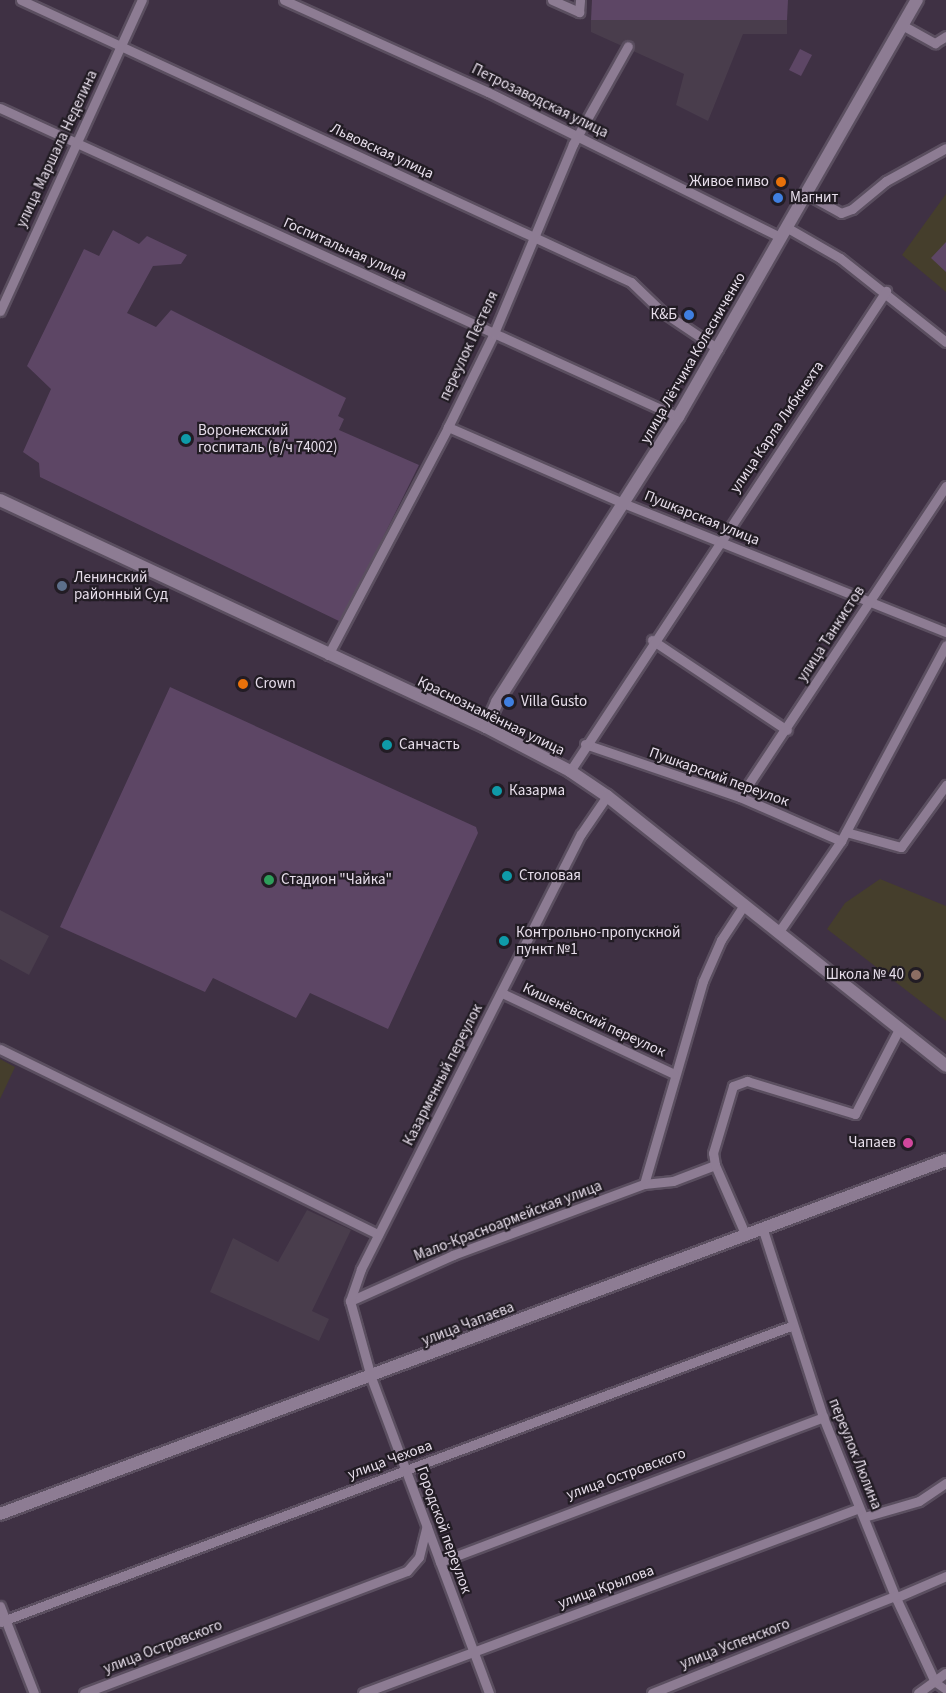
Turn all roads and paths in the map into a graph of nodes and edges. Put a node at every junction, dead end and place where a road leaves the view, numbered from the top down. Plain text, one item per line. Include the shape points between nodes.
1 (21, 0) edge
2 (142, 0) edge
3 (284, 0) edge
4 (552, 0) edge
5 (580, 0) edge
6 (917, 0) edge
7 (902, 25) junction
8 (946, 36) edge
9 (121, 46) junction
10 (628, 46) dead end
11 (0, 108) edge
12 (578, 137) junction
13 (75, 143) junction
14 (946, 148) edge
15 (805, 193) junction
16 (783, 232) junction
17 (531, 238) junction
18 (0, 282) edge
19 (10, 286) junction
20 (886, 291) junction
21 (0, 311) edge
22 (494, 333) junction
23 (946, 342) edge
24 (718, 349) junction
25 (678, 417) junction
26 (448, 426) junction
27 (946, 486) edge
28 (0, 500) edge
29 (623, 503) junction
30 (719, 541) junction
31 (870, 601) junction
32 (946, 632) edge
33 (652, 640) junction
34 (946, 645) edge
35 (328, 656) junction
36 (486, 727) junction
37 (787, 730) junction
38 (585, 744) junction
39 (570, 771) junction
40 (946, 785) edge
41 (608, 796) junction
42 (740, 798) junction
43 (846, 832) junction
44 (841, 841) junction
45 (744, 905) junction
46 (778, 933) junction
47 (502, 993) junction
48 (899, 1029) junction
49 (0, 1049) edge
50 (946, 1066) edge
51 (674, 1074) junction
52 (946, 1160) edge
53 (715, 1165) junction
54 (644, 1184) junction
55 (763, 1230) junction
56 (378, 1234) junction
57 (746, 1236) junction
58 (350, 1301) junction
59 (791, 1326) junction
60 (371, 1377) junction
61 (823, 1417) junction
62 (406, 1470) junction
63 (946, 1483) edge
64 (861, 1513) junction
65 (0, 1514) edge
66 (427, 1526) junction
67 (440, 1562) junction
68 (946, 1576) edge
69 (895, 1597) junction
70 (0, 1606) edge
71 (3, 1621) edge
72 (472, 1652) junction
73 (946, 1673) edge
74 (935, 1682) junction
75 (946, 1690) edge
76 (918, 1692) edge
77 (34, 1693) edge
78 (84, 1693) edge
79 (363, 1693) edge
80 (489, 1693) edge
81 (652, 1693) edge

1 - 9 street, Львовская улица
2 - 9 street, улица Маршала Неделина
3 - 12 street, Петрозаводская улица
4 - 5 street via 579,12
6 - 7 street, улица Лётчика Колесниченко
7 - 8 street via 935,43
7 - 15 street, улица Лётчика Колесниченко
9 - 13 street, улица Маршала Неделина
9 - 17 street, Львовская улица
10 - 12 street, переулок Пестеля
11 - 13 street, Госпитальная улица
12 - 16 street, Петрозаводская улица
12 - 17 street, переулок Пестеля
13 - 19 street, улица Маршала Неделина
13 - 22 street, Госпитальная улица
14 - 15 street via 886,181 852,209 841,213
15 - 16 street, улица Лётчика Колесниченко
16 - 20 street, Петрозаводская улица via 840,258
16 - 24 street, улица Лётчика Колесниченко
17 - 22 street, переулок Пестеля
17 - 24 street, Львовская улица via 631,282 660,310
18 - 19 street
19 - 21 street, улица Маршала Неделина
20 - 23 street, Петрозаводская улица via 900,308
20 - 30 street, улица Карла Либкнехта
22 - 25 street, Госпитальная улица
22 - 26 street, переулок Пестеля
24 - 25 street, улица Лётчика Колесниченко
25 - 29 street, улица Лётчика Колесниченко
26 - 29 street, Пушкарская улица
26 - 35 street, переулок Пестеля
27 - 31 street, улица Танкистов
28 - 35 street, Краснознамённая улица
29 - 30 street, Пушкарская улица
29 - 36 street, улица Лётчика Колесниченко via 496,702
30 - 31 street, Пушкарская улица
30 - 33 street, улица Карла Либкнехта
31 - 32 street, Пушкарская улица
31 - 37 street, улица Танкистов
33 - 37 street
33 - 38 street, улица Карла Либкнехта
34 - 43 street
35 - 36 street, Краснознамённая улица
36 - 39 street, Краснознамённая улица
37 - 42 street, улица Танкистов
38 - 39 street, улица Карла Либкнехта
38 - 42 street, Пушкарский переулок
39 - 41 street, Краснознамённая улица
40 - 43 street via 901,847
41 - 45 street, Краснознамённая улица
41 - 47 street, Казарменный переулок via 581,834
42 - 44 street, Пушкарский переулок
43 - 44 street
44 - 46 street
45 - 46 street, Краснознамённая улица
45 - 51 street via 721,940 704,981
46 - 48 street, Краснознамённая улица
47 - 51 street, Кишенёвский переулок
47 - 56 street, Казарменный переулок
48 - 50 street, Краснознамённая улица
48 - 53 street via 855,1114 747,1081 733,1086 713,1154
49 - 56 street
51 - 54 street
52 - 55 street, улица Чапаева
53 - 54 street, Мало-Красноармейская улица via 673,1181
53 - 57 street
54 - 58 street, Мало-Красноармейская улица via 453,1255
55 - 57 street, улица Чапаева
55 - 59 street, переулок Люлина
56 - 58 street, Казарменный переулок
57 - 60 street, улица Чапаева
58 - 60 street
59 - 61 street, переулок Люлина
59 - 62 street, улица Чехова
60 - 62 street, Городской переулок
60 - 65 street, улица Чапаева
61 - 64 street, переулок Люлина
61 - 67 street, улица Островского
62 - 66 street, Городской переулок
62 - 71 street, улица Чехова
63 - 64 street, улица Крылова via 919,1501
64 - 69 street, переулок Люлина
64 - 72 street, улица Крылова
66 - 67 street, Городской переулок
66 - 78 street, улица Островского via 420,1557 407,1571
67 - 72 street, Городской переулок
68 - 69 street, улица Успенского
69 - 74 street, переулок Люлина
69 - 81 street, улица Успенского
70 - 71 street
71 - 77 street
72 - 79 street, улица Крылова
72 - 80 street, Городской переулок
73 - 74 street
74 - 75 street
74 - 76 street

